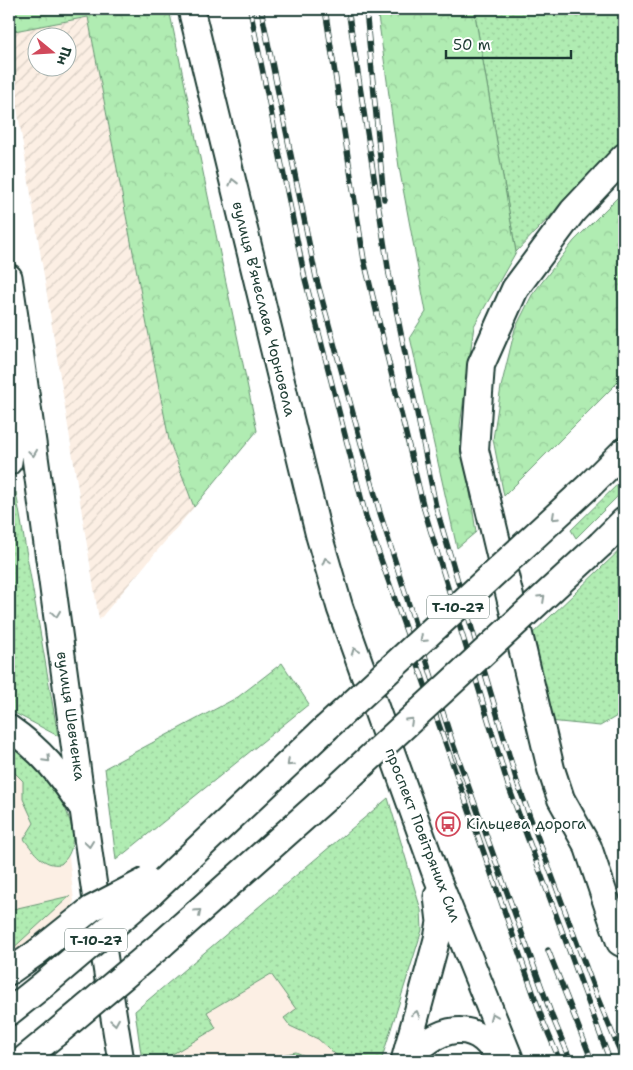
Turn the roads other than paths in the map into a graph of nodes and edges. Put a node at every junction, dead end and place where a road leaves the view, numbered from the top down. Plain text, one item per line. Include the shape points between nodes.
1 (191, 9) edge
2 (624, 158) edge
3 (9, 277) edge
4 (22, 370) junction
5 (624, 451) edge
6 (9, 462) edge
7 (624, 521) edge
8 (340, 608) joint
9 (9, 728) edge
10 (85, 813) junction
11 (434, 870) junction
12 (148, 887) junction
13 (624, 944) edge
14 (9, 972) edge
15 (9, 1012) edge
16 (22, 1061) edge
17 (121, 1061) edge
18 (406, 1061) edge
19 (499, 1061) edge
20 (511, 1061) edge

8 -> 1 main road, вулиця Вʼячеслава Чорновола via 319,536
2 - 13 highway via 573,211 515,289 481,365 475,450 551,769 561,800 588,847 620,942
3 - 4 main road
4 - 6 main road
4 -> 10 main road, вулиця Шевченка
5 -> 12 highway, Т-10-27, bridge via 179,868
16 -> 7 highway, Т-10-27, bridge via 162,944 336,790
11 -> 8 main road, проспект Повітряних Сил
9 -> 10 main road via 53,765
10 -> 17 main road, вулиця Шевченка via 97,916
18 -> 11 main road via 440,922
20 -> 11 main road, проспект Повітряних Сил
12 - 14 main road, bridge via 91,909
12 - 15 highway, Т-10-27, bridge via 43,985
18 - 19 main road via 430,1038 453,1030 478,1035

